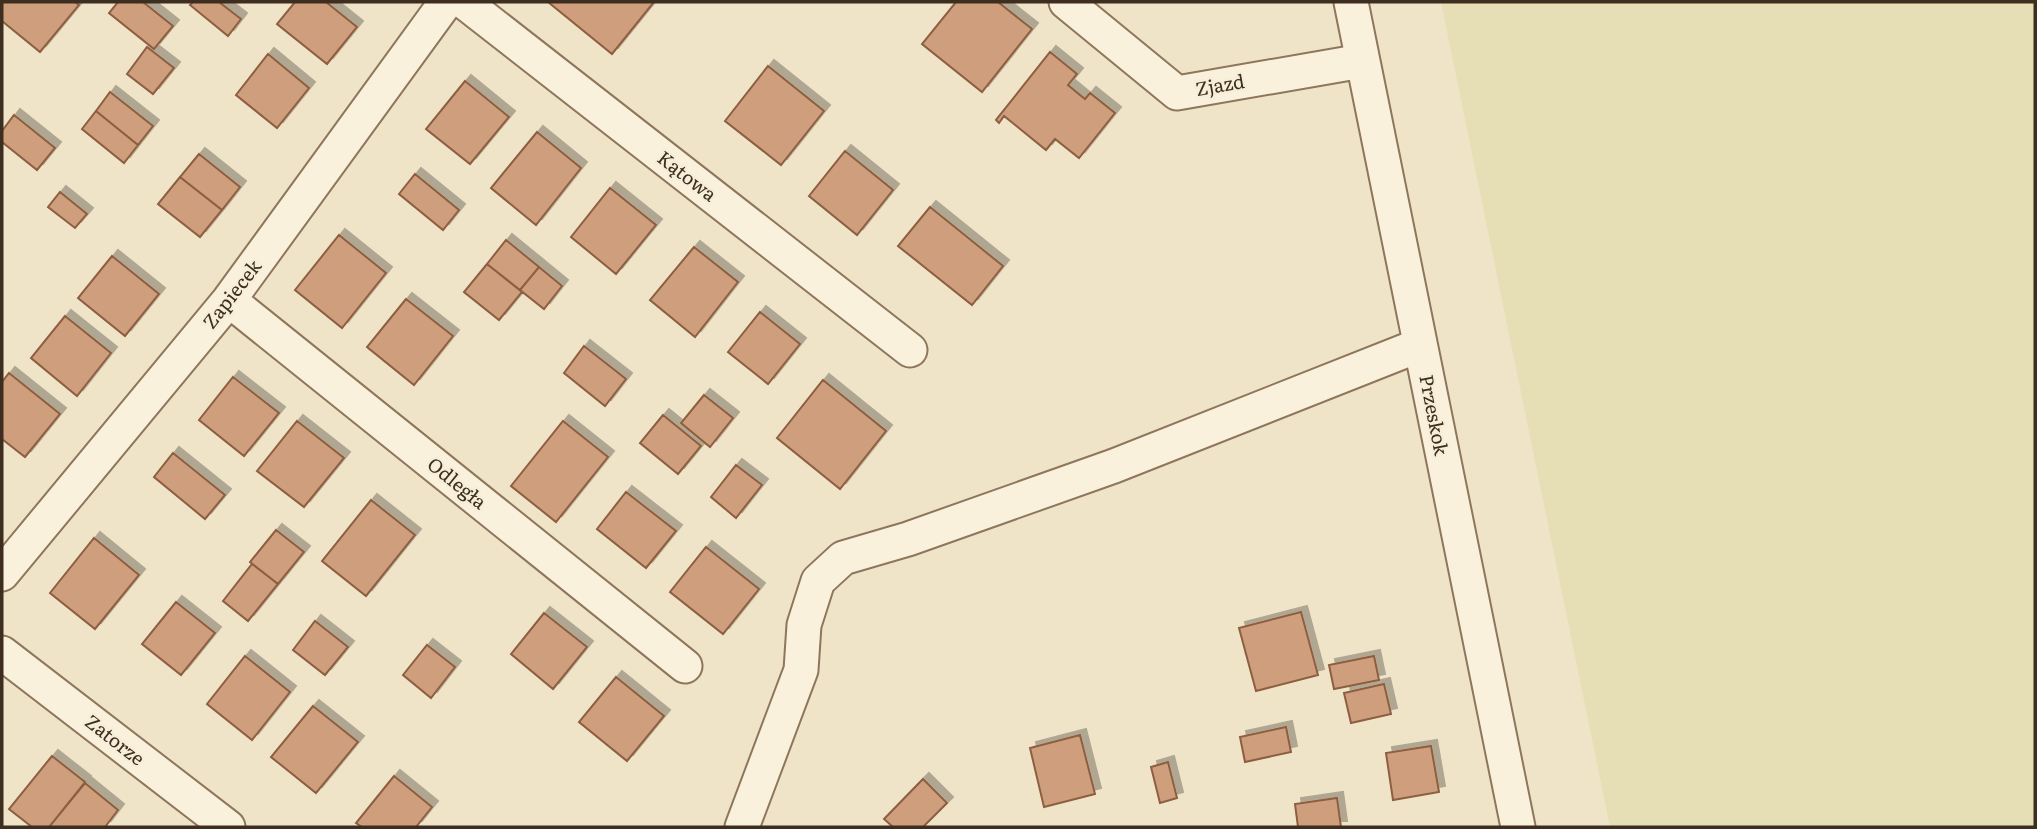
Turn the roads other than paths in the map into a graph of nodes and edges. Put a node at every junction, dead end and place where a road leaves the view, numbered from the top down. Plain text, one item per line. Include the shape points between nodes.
1 (446, 2) edge
2 (464, 2) edge
3 (1066, 2) edge
4 (1351, 2) edge
5 (1363, 61) junction
6 (229, 300) junction
7 (1420, 345) junction
8 (910, 349) dead end
9 (2, 574) edge
10 (2, 653) edge
11 (685, 666) dead end
12 (228, 827) edge
13 (743, 827) edge
14 (1518, 827) edge

1 - 6 street, Zapiecek
2 - 8 street, Kątowa
3 - 5 street, Zjazd via 1177,93
4 - 5 street, Przeskok
5 - 7 street, Przeskok
6 - 9 street, Zapiecek
6 - 11 street, Odległa
7 - 13 street via 1114,466 843,558 818,581 804,625 801,670
7 - 14 street, Przeskok
10 - 12 street, Zatorze

